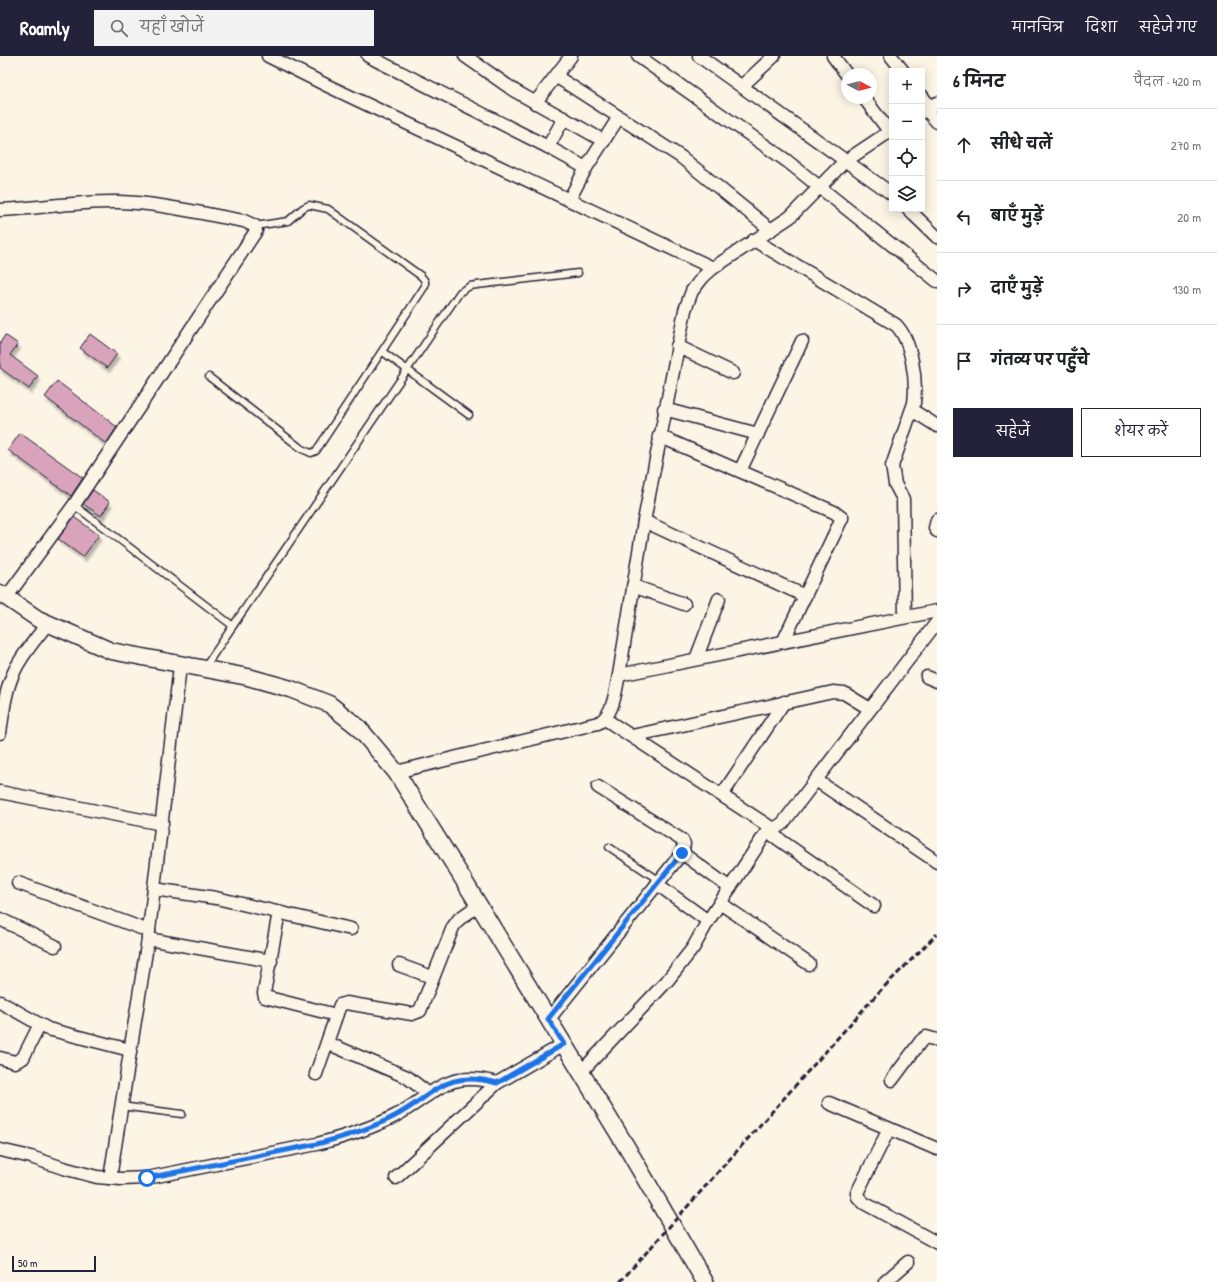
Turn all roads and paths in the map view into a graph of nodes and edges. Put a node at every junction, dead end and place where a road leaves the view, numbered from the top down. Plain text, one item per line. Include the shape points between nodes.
1 (268, 56) edge
2 (368, 56) edge
3 (465, 56) edge
4 (571, 56) edge
5 (638, 56) edge
6 (699, 56) edge
7 (774, 56) edge
8 (833, 56) edge
9 (891, 56) edge
10 (842, 68) edge
11 (901, 68) edge
12 (557, 77) junction
13 (742, 86) junction
14 (536, 103) junction
15 (869, 104) edge
16 (929, 108) edge
17 (564, 118) junction
18 (620, 118) junction
19 (937, 122) edge
20 (889, 128) edge
21 (889, 131) edge
22 (604, 141) junction
23 (548, 147) junction
24 (846, 161) junction
25 (586, 168) junction
26 (821, 188) junction
27 (889, 192) edge
28 (569, 200) junction
29 (0, 210) edge
30 (911, 212) edge
31 (255, 226) junction
32 (771, 230) junction
33 (937, 236) edge
34 (754, 240) junction
35 (713, 268) junction
36 (578, 273) dead end
37 (937, 281) edge
38 (802, 341) dead end
39 (677, 346) junction
40 (383, 352) junction
41 (407, 370) junction
42 (733, 373) dead end
43 (209, 378) dead end
44 (664, 409) junction
45 (912, 410) junction
46 (469, 414) dead end
47 (937, 426) edge
48 (758, 434) junction
49 (659, 436) junction
50 (740, 471) junction
51 (74, 505) junction
52 (937, 520) edge
53 (644, 521) junction
54 (937, 531) edge
55 (633, 586) junction
56 (3, 596) edge
57 (805, 596) junction
58 (719, 599) dead end
59 (684, 604) dead end
60 (937, 611) edge
61 (905, 617) junction
62 (937, 622) edge
63 (48, 623) junction
64 (233, 626) junction
65 (783, 642) junction
66 (696, 659) junction
67 (180, 666) junction
68 (204, 670) junction
69 (618, 675) junction
70 (784, 702) junction
71 (870, 710) junction
72 (605, 719) junction
73 (0, 733) edge
74 (632, 736) junction
75 (396, 772) junction
76 (816, 780) junction
77 (598, 787) dead end
78 (0, 792) edge
79 (722, 795) junction
80 (162, 824) junction
81 (769, 829) junction
82 (609, 847) dead end
83 (682, 853) junction
84 (937, 862) edge
85 (18, 883) dead end
86 (658, 883) junction
87 (730, 888) junction
88 (154, 889) junction
89 (720, 903) junction
90 (480, 906) junction
91 (874, 906) dead end
92 (279, 912) junction
93 (0, 919) edge
94 (708, 921) junction
95 (351, 929) dead end
96 (149, 935) junction
97 (55, 946) dead end
98 (270, 961) junction
99 (809, 964) dead end
100 (399, 965) dead end
101 (432, 977) junction
102 (0, 1002) edge
103 (336, 1015) junction
104 (548, 1019) junction
105 (39, 1026) junction
106 (937, 1040) edge
107 (326, 1042) junction
108 (564, 1044) junction
109 (130, 1050) junction
110 (0, 1058) edge
111 (581, 1072) junction
112 (316, 1074) dead end
113 (892, 1080) dead end
114 (497, 1083) junction
115 (429, 1094) junction
116 (829, 1103) dead end
117 (121, 1106) junction
118 (182, 1114) dead end
119 (889, 1128) junction
120 (937, 1149) edge
121 (0, 1150) edge
122 (110, 1178) junction
123 (396, 1178) dead end
124 (937, 1243) edge
125 (908, 1262) dead end
126 (705, 1282) edge
127 (885, 1282) edge

1 - 28 street
2 - 23 street
3 - 14 street
4 - 12 street
5 - 26 street
6 - 13 street
7 - 13 street
8 - 10 street
9 - 11 street
12 - 14 street
12 - 18 street
13 - 24 street
14 - 17 street
15 - 20 street
16 - 19 street
17 - 22 street
17 - 23 street
18 - 22 street
18 - 32 street via 681,157
21 - 24 street
22 - 25 street
23 - 25 street
24 - 26 street
24 - 27 street
25 - 28 street
26 - 32 street via 790,217
26 - 37 street
28 - 35 street
29 - 31 street via 121,202 244,221
30 - 33 street
31 - 40 lane via 288,221 309,205 328,209 421,276 425,281 424,291
31 - 51 street via 254,237
32 - 34 street
34 - 35 street
34 - 45 street via 902,331 914,379 915,396
35 - 39 street via 692,291
36 - 41 lane via 470,286 460,292
38 - 48 street
39 - 42 street
39 - 44 street
40 - 41 lane
40 - 43 lane via 320,446 311,453
41 - 46 lane
41 - 64 lane
44 - 48 street
44 - 49 street
45 - 47 street
45 - 61 street via 892,466 903,499
48 - 50 street
49 - 50 street
49 - 53 street
50 - 57 street via 834,512 842,518
51 - 56 street
51 - 64 lane
52 - 54 street via 934,528
53 - 55 street
53 - 57 street
55 - 59 street
55 - 69 street
56 - 63 street
57 - 65 street
58 - 66 street
60 - 61 street
61 - 65 street
62 - 71 street
63 - 67 street via 111,651
63 - 73 street via 13,673 7,689
64 - 68 lane
65 - 66 street
66 - 69 street
67 - 68 street
67 - 80 street
68 - 75 street via 248,677 329,704 358,727
69 - 72 street via 610,712
70 - 71 street via 838,691
70 - 74 street
70 - 79 street
71 - 76 street
72 - 74 street
72 - 75 street via 598,723
74 - 79 street
75 - 90 street
76 - 81 street via 780,827
76 - 84 street
77 - 83 street via 682,840
78 - 80 street
79 - 81 street
80 - 88 street
81 - 87 street
81 - 91 street
82 - 86 lane
83 - 86 street
83 - 87 street
85 - 96 street
86 - 94 street
86 - 104 street
87 - 89 street
88 - 92 street via 216,898
88 - 96 street
89 - 94 street
89 - 99 street
90 - 101 street via 456,922
90 - 104 street
92 - 95 street
92 - 98 street
93 - 97 street
94 - 111 street via 694,948 667,981
96 - 98 street
96 - 109 street
98 - 103 street via 265,997
100 - 101 street
101 - 103 street via 422,1008 415,1014 346,1003 340,1005
102 - 105 street
103 - 107 street
104 - 108 street
105 - 109 street
105 - 110 street via 24,1058 15,1062
106 - 113 street via 926,1037 921,1040
107 - 112 street
107 - 115 street via 407,1077
108 - 111 street
108 - 114 street
109 - 117 street
111 - 126 street
114 - 115 street via 478,1078 464,1078 447,1082
114 - 123 street
115 - 122 street via 396,1115 331,1141 147,1178
116 - 119 street
117 - 118 lane
117 - 122 street
119 - 120 street
119 - 124 street via 857,1193 858,1197 864,1203
121 - 122 street via 83,1174
125 - 127 street

